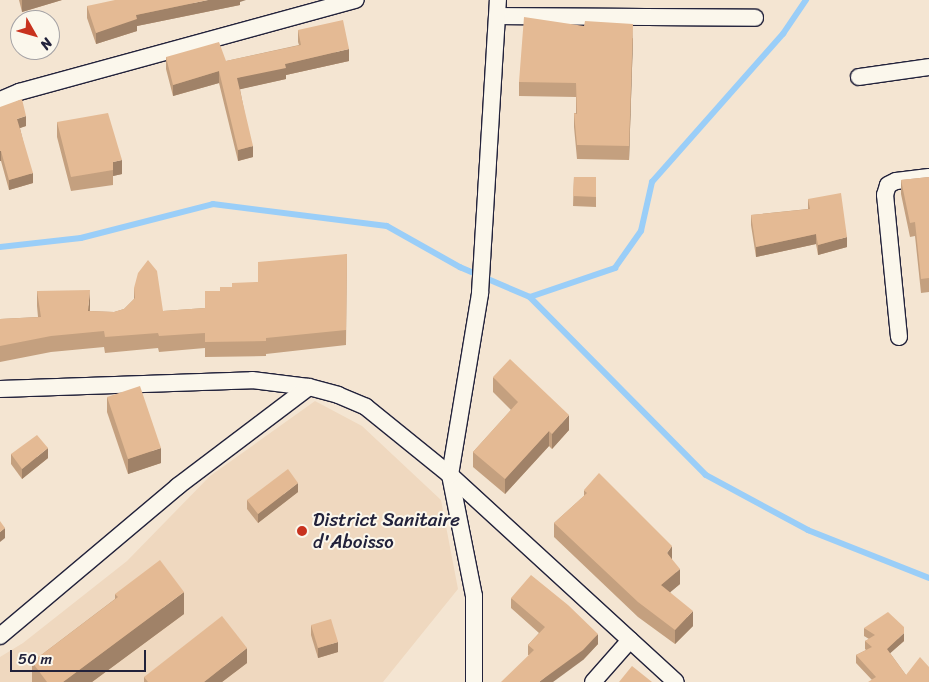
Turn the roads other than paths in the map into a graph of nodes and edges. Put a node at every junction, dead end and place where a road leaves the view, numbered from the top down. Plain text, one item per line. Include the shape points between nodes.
1 (356, 0) edge
2 (498, 8) edge
3 (755, 18) dead end
4 (929, 68) edge
5 (859, 77) dead end
6 (0, 100) edge
7 (929, 177) edge
8 (899, 337) dead end
9 (308, 387) junction
10 (0, 389) edge
11 (450, 475) junction
12 (0, 636) edge
13 (630, 640) junction
14 (474, 682) edge
15 (593, 682) edge
16 (676, 682) edge

1 - 6 street via 19,92
2 - 3 street
2 - 11 street via 480,293
4 - 5 street
7 - 8 street via 896,181 888,185 885,195
9 - 10 street via 252,380
9 - 11 street via 366,407
9 - 12 street via 178,486
11 - 13 street
11 - 14 street via 474,596
13 - 15 street
13 - 16 street

